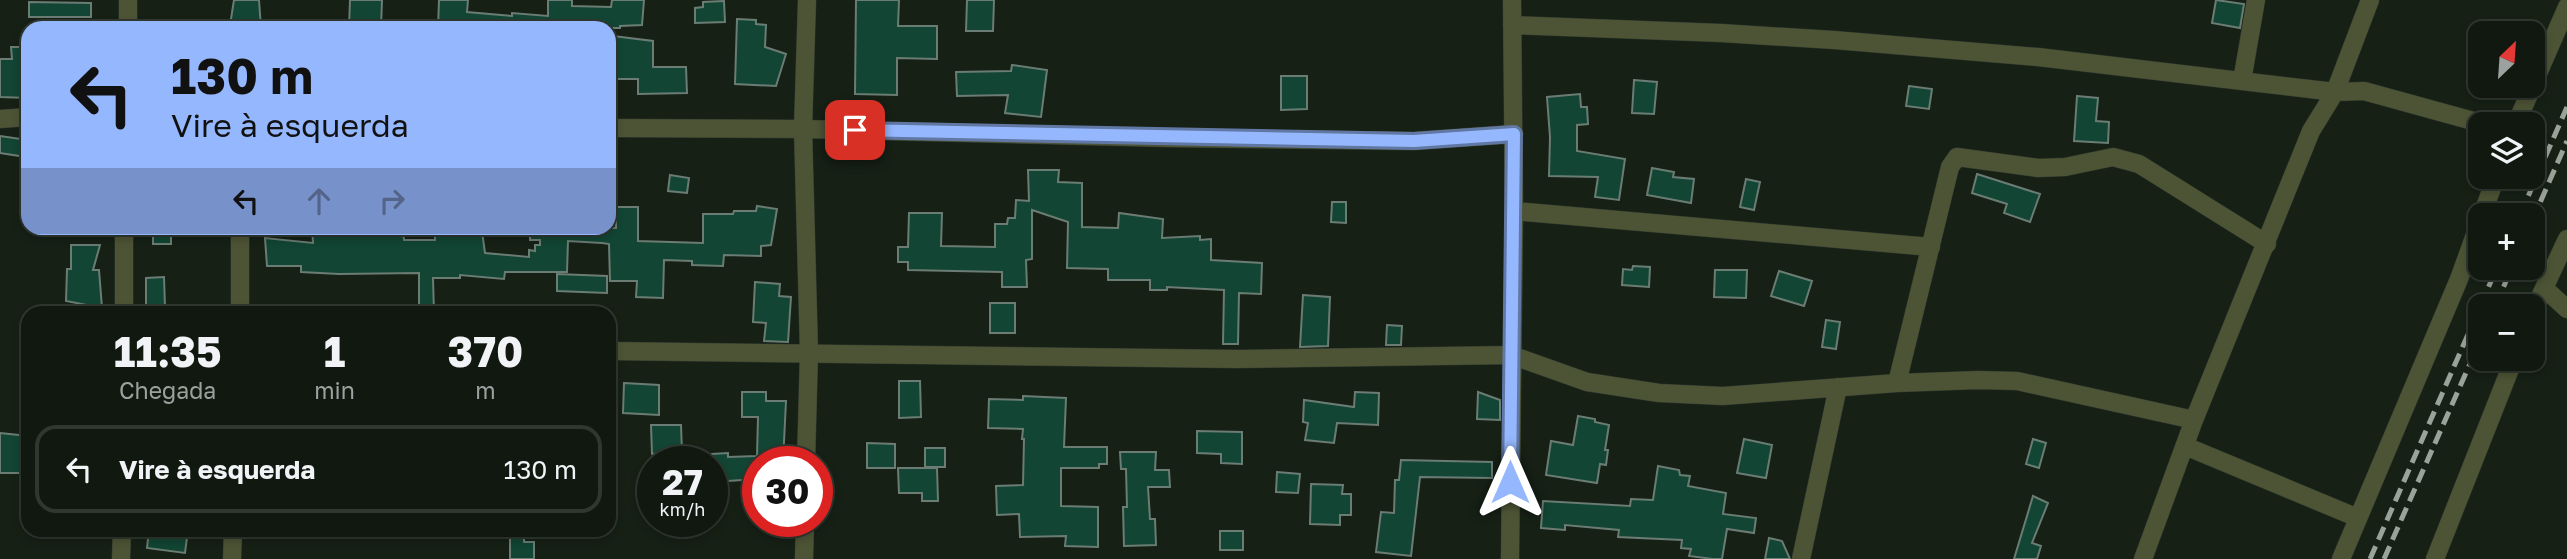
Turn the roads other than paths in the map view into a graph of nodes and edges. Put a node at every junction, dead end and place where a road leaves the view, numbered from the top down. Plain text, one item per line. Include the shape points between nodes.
1 (128, 0) edge
2 (807, 0) edge
3 (1512, 0) edge
4 (2256, 0) edge
5 (2370, 0) edge
6 (2567, 7) edge
7 (128, 21) edge
8 (1512, 25) junction
9 (2242, 81) junction
10 (2335, 92) junction
11 (2521, 112) edge
12 (21, 118) edge
13 (0, 119) edge
14 (2468, 120) edge
15 (616, 128) edge
16 (803, 129) junction
17 (1514, 134) junction
18 (1514, 211) junction
19 (124, 235) edge
20 (240, 235) edge
21 (2567, 239) edge
22 (2267, 244) junction
23 (1931, 247) junction
24 (2468, 254) edge
25 (2544, 288) junction
26 (2541, 294) edge
27 (124, 306) edge
28 (240, 306) edge
29 (2567, 309) edge
30 (616, 351) edge
31 (809, 352) junction
32 (1511, 355) junction
33 (2509, 371) edge
34 (1897, 383) junction
35 (1838, 387) junction
36 (2194, 420) junction
37 (806, 446) edge
38 (2185, 446) junction
39 (2358, 518) junction
40 (122, 537) edge
41 (233, 537) edge
42 (805, 537) edge
43 (121, 559) edge
44 (232, 559) edge
45 (804, 559) edge
46 (1510, 559) edge
47 (1801, 559) edge
48 (2143, 559) edge
49 (2342, 559) edge
50 (2435, 559) edge

1 - 7 street
2 - 16 street
3 - 8 street
4 - 9 street
5 - 10 street
6 - 11 street
8 - 9 street via 1834,40
8 - 17 street
9 - 10 street
10 - 14 street via 2364,91
10 - 22 street via 2311,131
12 - 13 street
15 - 16 street
16 - 17 street via 1414,141
16 - 31 street
17 - 18 street
18 - 23 street
18 - 32 street
19 - 27 street
20 - 28 street
21 - 25 street
22 - 23 street via 2127,160 2113,157 2038,168 1957,157 1950,167
22 - 36 street
23 - 34 street
24 - 39 street
25 - 26 street
25 - 29 street
30 - 31 street
31 - 32 street via 1238,359
31 - 37 street
32 - 35 street via 1587,382 1659,393 1723,397
32 - 46 street
33 - 50 street
34 - 35 street
34 - 36 street via 2017,381
35 - 47 street
36 - 38 street
38 - 39 street
38 - 48 street
39 - 49 street
40 - 43 street
41 - 44 street
42 - 45 street

